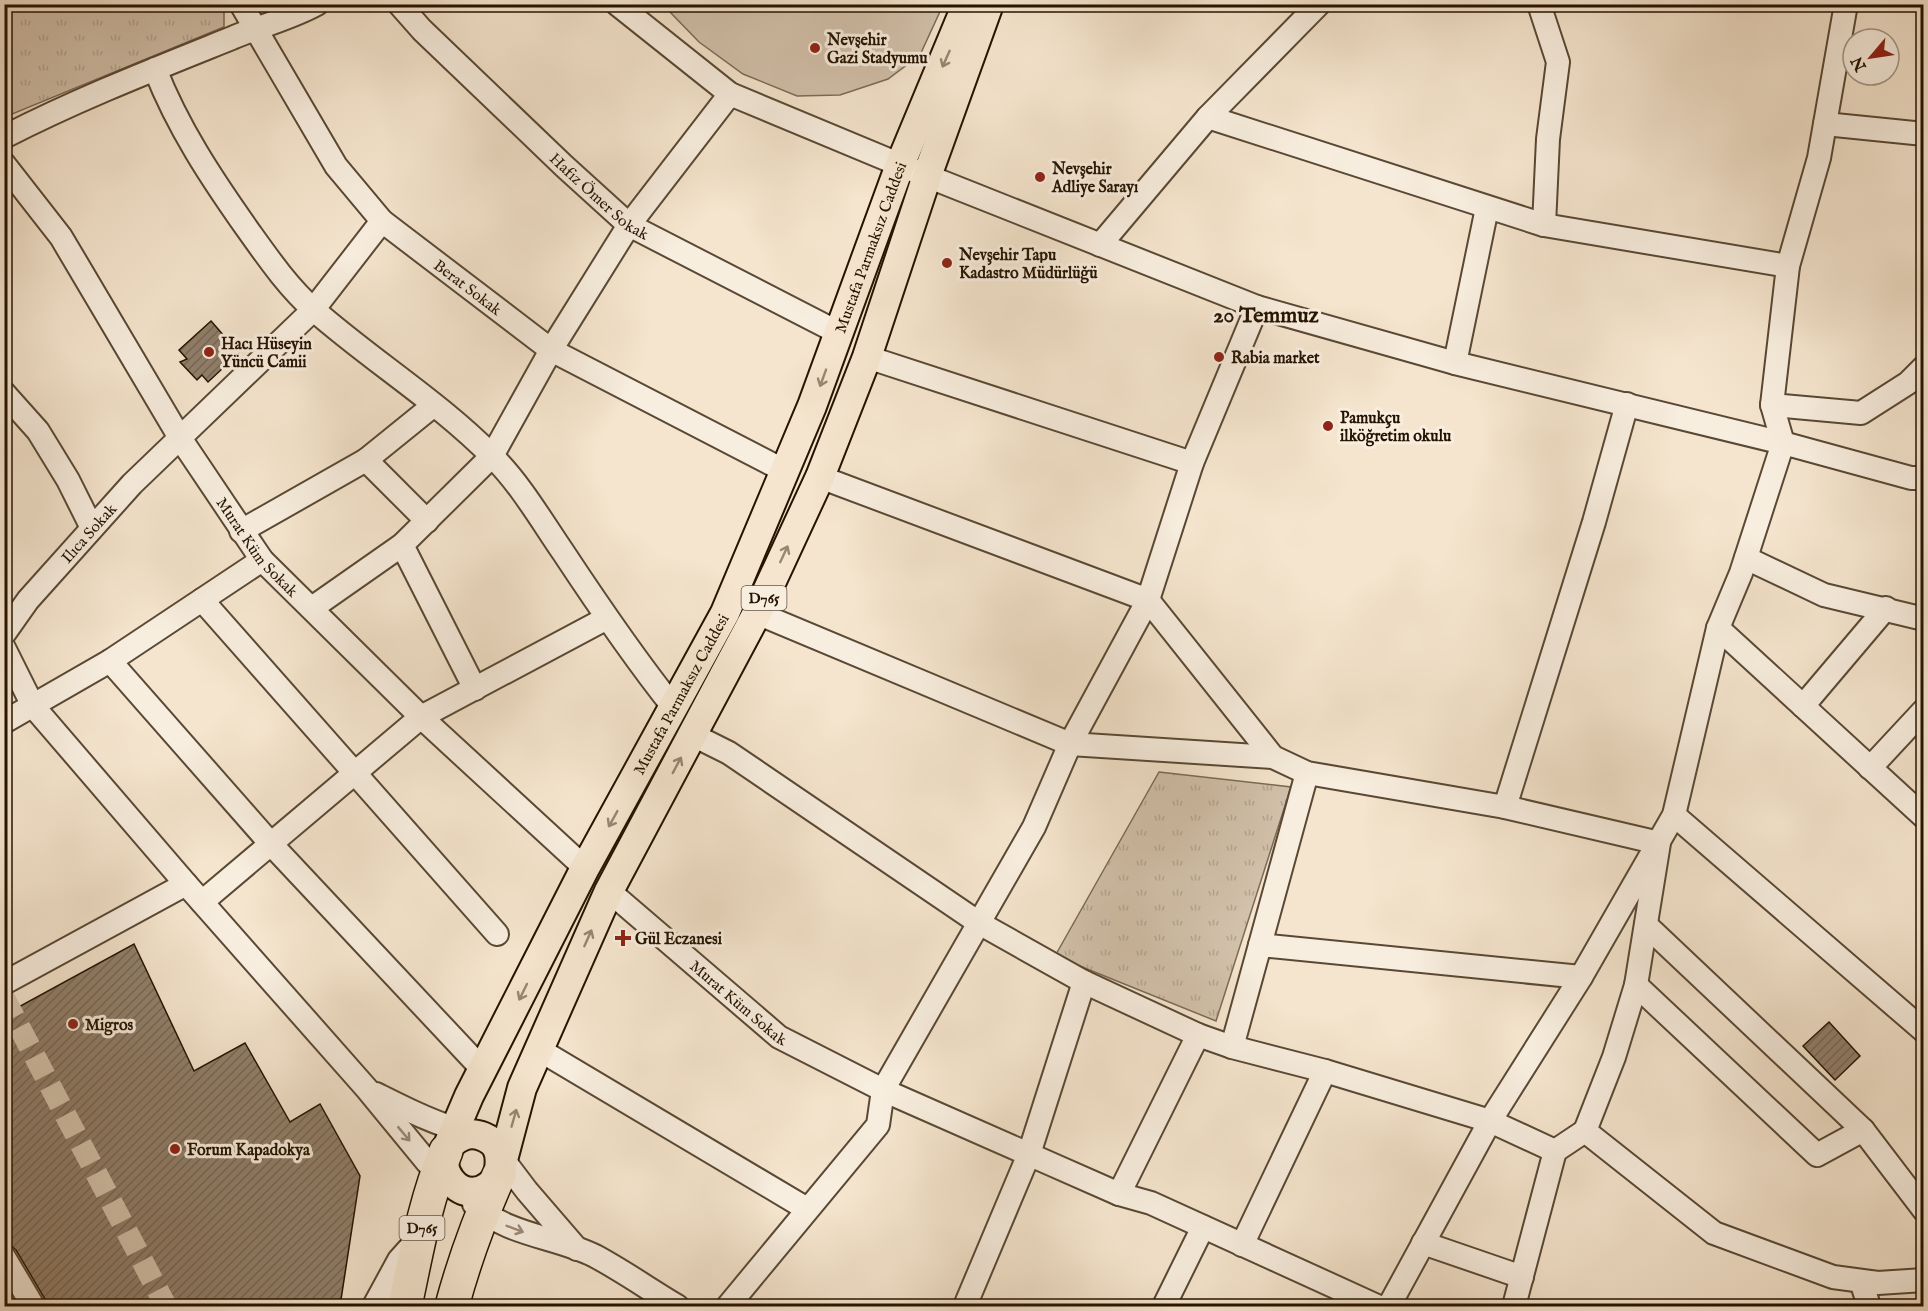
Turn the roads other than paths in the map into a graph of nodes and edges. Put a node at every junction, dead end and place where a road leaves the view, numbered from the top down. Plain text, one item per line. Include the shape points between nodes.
1 (241, 4) edge
2 (317, 4) edge
3 (399, 4) edge
4 (616, 4) edge
5 (967, 4) edge
6 (989, 4) edge
7 (1319, 4) edge
8 (1539, 4) edge
9 (1846, 4) edge
10 (256, 28) junction
11 (155, 69) junction
12 (730, 94) junction
13 (1208, 117) junction
14 (1825, 124) junction
15 (1923, 134) edge
16 (4, 137) edge
17 (4, 164) edge
18 (900, 165) junction
19 (927, 176) junction
20 (1487, 208) junction
21 (382, 221) junction
22 (629, 225) junction
23 (1544, 225) junction
24 (1100, 245) junction
25 (1788, 266) junction
26 (1257, 307) junction
27 (313, 310) junction
28 (839, 333) junction
29 (551, 350) junction
30 (867, 357) junction
31 (1455, 363) junction
32 (1923, 367) edge
33 (4, 393) edge
34 (1627, 404) junction
35 (434, 405) junction
36 (1772, 405) junction
37 (180, 438) junction
38 (1783, 443) junction
39 (492, 456) junction
40 (366, 460) junction
41 (1192, 463) junction
42 (785, 471) junction
43 (820, 477) junction
44 (1923, 478) edge
45 (427, 521) junction
46 (92, 528) junction
47 (241, 531) junction
48 (402, 545) junction
49 (1746, 558) junction
50 (262, 560) junction
51 (202, 600) junction
52 (1148, 600) junction
53 (312, 608) junction
54 (1886, 608) junction
55 (757, 613) junction
56 (607, 618) junction
57 (1923, 619) edge
58 (1718, 628) junction
59 (4, 634) edge
60 (4, 648) edge
61 (110, 661) junction
62 (475, 689) junction
63 (33, 706) junction
64 (1803, 706) junction
65 (674, 708) junction
66 (1923, 710) edge
67 (421, 717) junction
68 (4, 722) edge
69 (693, 735) junction
70 (1070, 744) junction
71 (1273, 757) junction
72 (1870, 768) junction
73 (354, 773) junction
74 (1307, 773) junction
75 (1505, 807) junction
76 (1674, 815) junction
77 (1923, 817) edge
78 (1659, 843) junction
79 (271, 844) junction
80 (585, 868) junction
81 (186, 884) junction
82 (609, 891) junction
83 (202, 902) junction
84 (979, 923) junction
85 (1646, 925) junction
86 (496, 934) dead end
87 (1260, 945) junction
88 (1581, 976) junction
89 (1084, 982) junction
90 (4, 983) edge
91 (1636, 985) junction
92 (1923, 1031) edge
93 (1198, 1035) junction
94 (1232, 1047) junction
95 (538, 1049) junction
96 (484, 1071) junction
97 (1325, 1071) junction
98 (367, 1089) junction
99 (883, 1090) junction
100 (1490, 1121) junction
101 (1863, 1130) junction
102 (1585, 1131) junction
103 (1555, 1151) junction
104 (1029, 1154) junction
105 (471, 1157) junction
106 (1119, 1194) junction
107 (807, 1209) junction
108 (1923, 1210) edge
109 (482, 1212) junction
110 (1203, 1227) junction
111 (419, 1238) junction
112 (1423, 1243) junction
113 (1242, 1245) junction
114 (577, 1249) junction
115 (4, 1257) edge
116 (1522, 1277) junction
117 (1923, 1280) edge
118 (1861, 1281) junction
119 (33, 1306) edge
120 (374, 1306) edge
121 (405, 1306) edge
122 (453, 1306) edge
123 (677, 1306) edge
124 (728, 1306) edge
125 (965, 1306) edge
126 (1164, 1306) edge
127 (1377, 1306) edge
128 (1389, 1306) edge
129 (1514, 1306) edge
130 (1869, 1306) edge

1 - 10 street, Berat Sokak
2 - 10 street via 295,17
3 - 22 street, Hafız Ömer Sokak
4 - 12 street
5 -> 18 main road, Mustafa Parmaksız Caddesi / D765
6 - 19 main road, Mustafa Parmaksız Caddesi / D765
7 - 13 street
8 - 23 street via 1558,62 1548,139
9 - 14 street
10 - 11 street
10 - 21 street, Berat Sokak via 336,166
11 - 16 street
11 - 27 street via 167,101 207,172 280,275
12 - 18 street
12 - 22 street
13 - 20 street
13 - 24 street
14 - 15 street
14 - 25 street
17 - 37 street, Murat Küm Sokak via 61,237
18 - 19 street
18 - 28 main road, Mustafa Parmaksız Caddesi / D765
19 - 24 street
19 - 30 main road, Mustafa Parmaksız Caddesi / D765
20 - 23 street
20 - 31 street
21 - 27 street, Ilıca Sokak
21 - 29 street, Berat Sokak
22 - 28 street, Hafız Ömer Sokak
22 - 29 street
23 - 25 street
24 - 26 street
25 - 36 street
26 - 31 street
26 - 41 street
27 - 35 street
27 - 37 street, Ilıca Sokak
28 -> 42 main road, Mustafa Parmaksız Caddesi / D765
29 - 39 street
29 - 42 street, Berat Sokak
30 - 41 street
30 - 43 main road, Mustafa Parmaksız Caddesi / D765
31 - 34 street
32 - 36 street via 1908,384 1861,413
33 - 46 street via 38,431
34 - 38 street
34 - 75 street
35 - 39 street
35 - 40 street
36 - 38 street
37 - 46 street, Ilıca Sokak
37 - 47 street, Murat Küm Sokak
38 - 44 street
38 - 49 street
39 - 45 street
39 - 56 street via 516,482
40 - 45 street
40 - 47 street
41 - 52 street
42 - 65 main road, Mustafa Parmaksız Caddesi / D765 via 725,613
43 - 52 street
55 -> 43 main road, Mustafa Parmaksız Caddesi / D765
45 - 48 street
46 - 59 street, Ilıca Sokak via 28,600
47 - 50 street, Murat Küm Sokak
48 - 53 street
48 - 62 street
49 - 54 street via 1824,595
49 - 58 street
50 - 51 street
50 - 53 street, Murat Küm Sokak
51 - 61 street
51 - 73 street
52 - 70 street
52 - 71 street
53 - 67 street, Murat Küm Sokak
54 - 57 street
54 - 64 street
55 - 69 main road, Mustafa Parmaksız Caddesi / D765
55 - 70 street
56 - 62 street
56 - 65 street
58 - 64 street
58 - 76 street
60 - 63 street
61 - 63 street
61 - 79 street
62 - 67 street
63 - 68 street
63 - 81 street
64 - 72 street
65 -> 80 main road, Mustafa Parmaksız Caddesi / D765
66 - 72 street
67 - 73 street
67 - 80 street, Murat Küm Sokak
82 -> 69 main road, Mustafa Parmaksız Caddesi / D765
69 - 84 street via 729,753
70 - 71 street
70 - 84 street via 1034,827
71 - 74 street
72 - 77 street
73 - 79 street
73 - 86 street
74 - 75 street
74 - 87 street
75 - 78 street
76 - 78 street
76 - 92 street
78 - 85 street
78 - 88 street
79 - 83 street
79 - 96 street
80 -> 96 main road, Mustafa Parmaksız Caddesi / D765
81 - 83 street
81 - 90 street
95 -> 82 main road, Mustafa Parmaksız Caddesi / D765
82 - 99 street, Murat Küm Sokak via 779,1036
83 - 98 street
84 - 89 street
84 - 99 street
85 - 91 street
85 - 101 street
87 - 88 street
87 - 94 street
88 - 100 street
89 - 93 street
89 - 104 street
91 - 101 street via 1817,1155
91 - 102 street via 1614,1058
93 - 94 street
93 - 106 street
94 - 97 street
105 -> 95 main road, Mustafa Parmaksız Caddesi / D765 via 522,1088
95 - 107 street
96 - 105 main road, Mustafa Parmaksız Caddesi / D765 via 469,1096
97 - 100 street
97 - 113 street
98 -> 105 street
98 - 105 street via 414,1113
99 - 104 street, Murat Küm Sokak
99 - 107 street via 878,1125
100 - 103 street
100 - 112 street
101 - 108 street
102 - 103 street
102 - 118 street via 1714,1233 1833,1277
103 - 116 street
104 - 106 street, Murat Küm Sokak
104 - 125 street
105 - 109 highway, D765
105 - 111 highway, Mustafa Parmaksız Caddesi / D765
105 - 114 street
106 - 110 street, Murat Küm Sokak via 1151,1203
107 - 124 street
109 -> 114 street via 512,1229
109 - 122 highway, D765
110 - 113 street, Murat Küm Sokak
110 - 126 street
111 - 120 street via 399,1260
111 - 121 highway, Mustafa Parmaksız Caddesi / D765
112 - 116 street
112 - 128 street
113 - 127 street, Murat Küm Sokak
114 - 123 street
115 - 119 street
116 - 129 street
117 - 118 street
118 - 130 street

